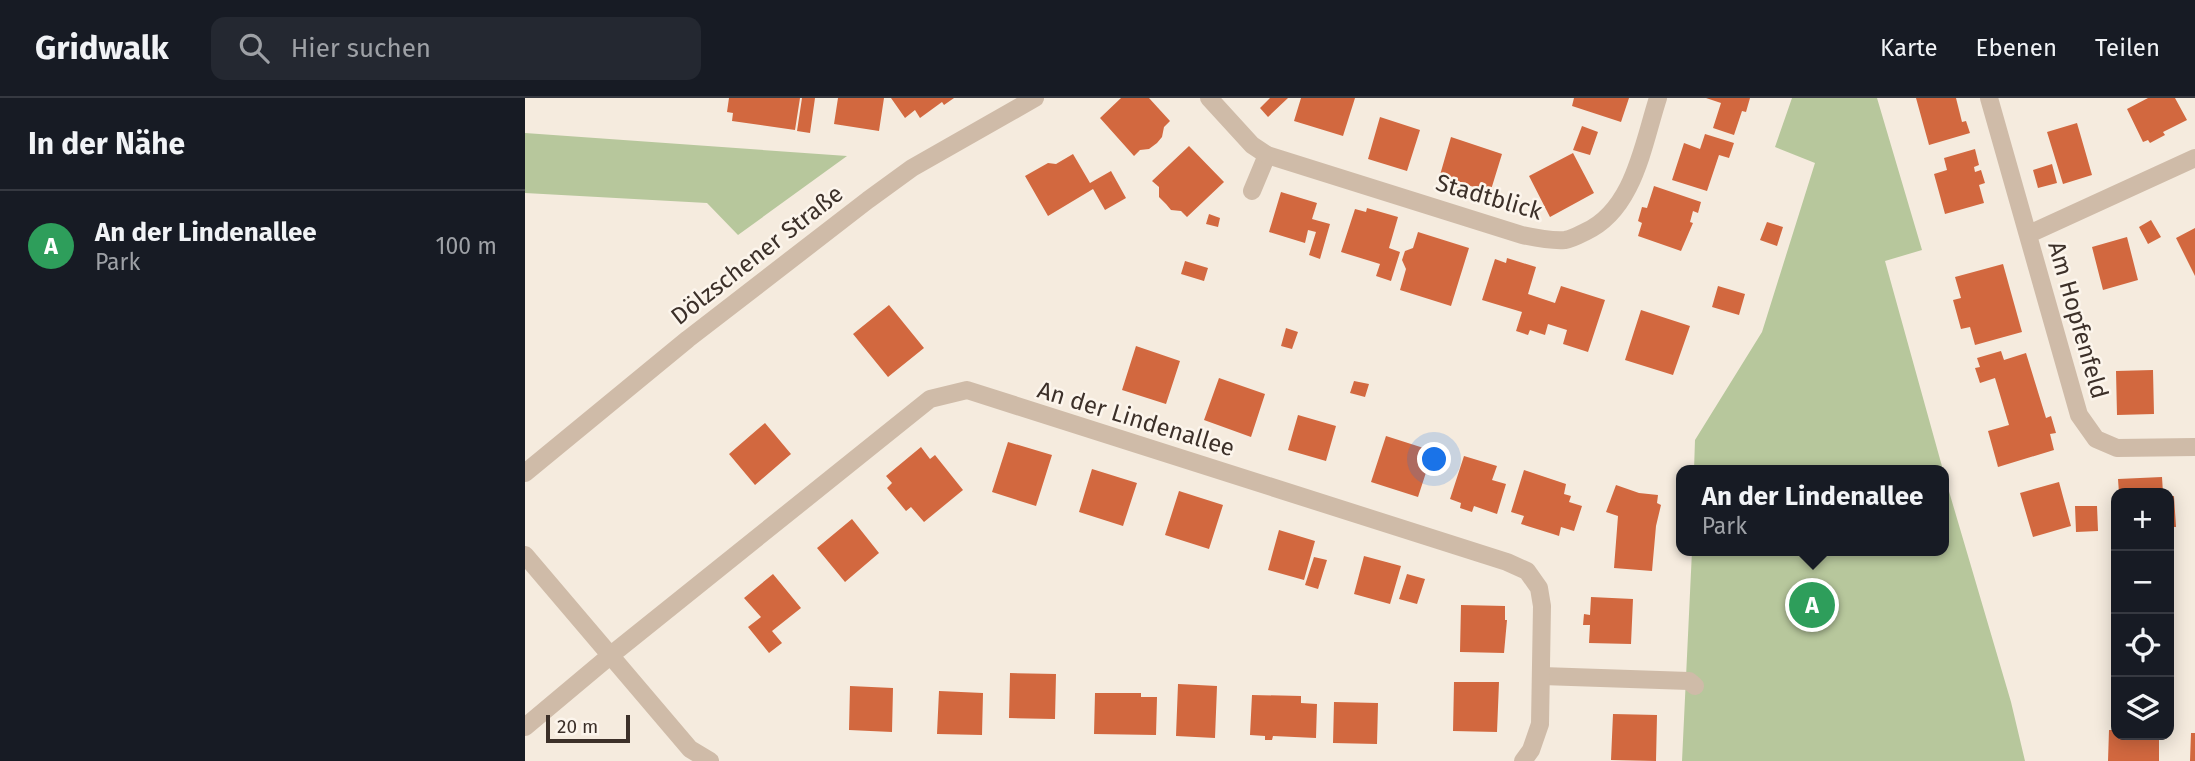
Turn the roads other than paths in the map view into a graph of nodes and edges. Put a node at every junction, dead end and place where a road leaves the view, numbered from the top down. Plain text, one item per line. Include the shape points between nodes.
1 (1035, 98) edge
2 (1209, 98) edge
3 (1658, 98) edge
4 (1989, 98) edge
5 (1267, 155) junction
6 (2195, 158) edge
7 (1252, 191) dead end
8 (2029, 234) junction
9 (2195, 447) edge
10 (525, 473) edge
11 (525, 555) edge
12 (611, 655) junction
13 (1542, 676) junction
14 (1695, 686) dead end
15 (525, 727) edge
16 (710, 761) edge
17 (1523, 761) edge

1 - 10 street, Dölzschener Straße via 912,168 868,200
2 - 5 street, Stadtblick
3 - 5 street, Stadtblick via 1631,183 1619,205 1606,221 1568,240 1522,235
4 - 8 street, Am Hopfenfeld
5 - 7 street
6 - 8 street, Am Hopfenfeld
8 - 9 street, Am Hopfenfeld via 2079,415 2097,439 2117,448
11 - 12 street
12 - 13 street, An der Lindenallee via 930,399 967,390 1527,571 1539,588 1542,606
12 - 15 street, An der Lindenallee
12 - 16 street via 690,749
13 - 14 street via 1689,681
13 - 17 street, An der Lindenallee via 1540,724

